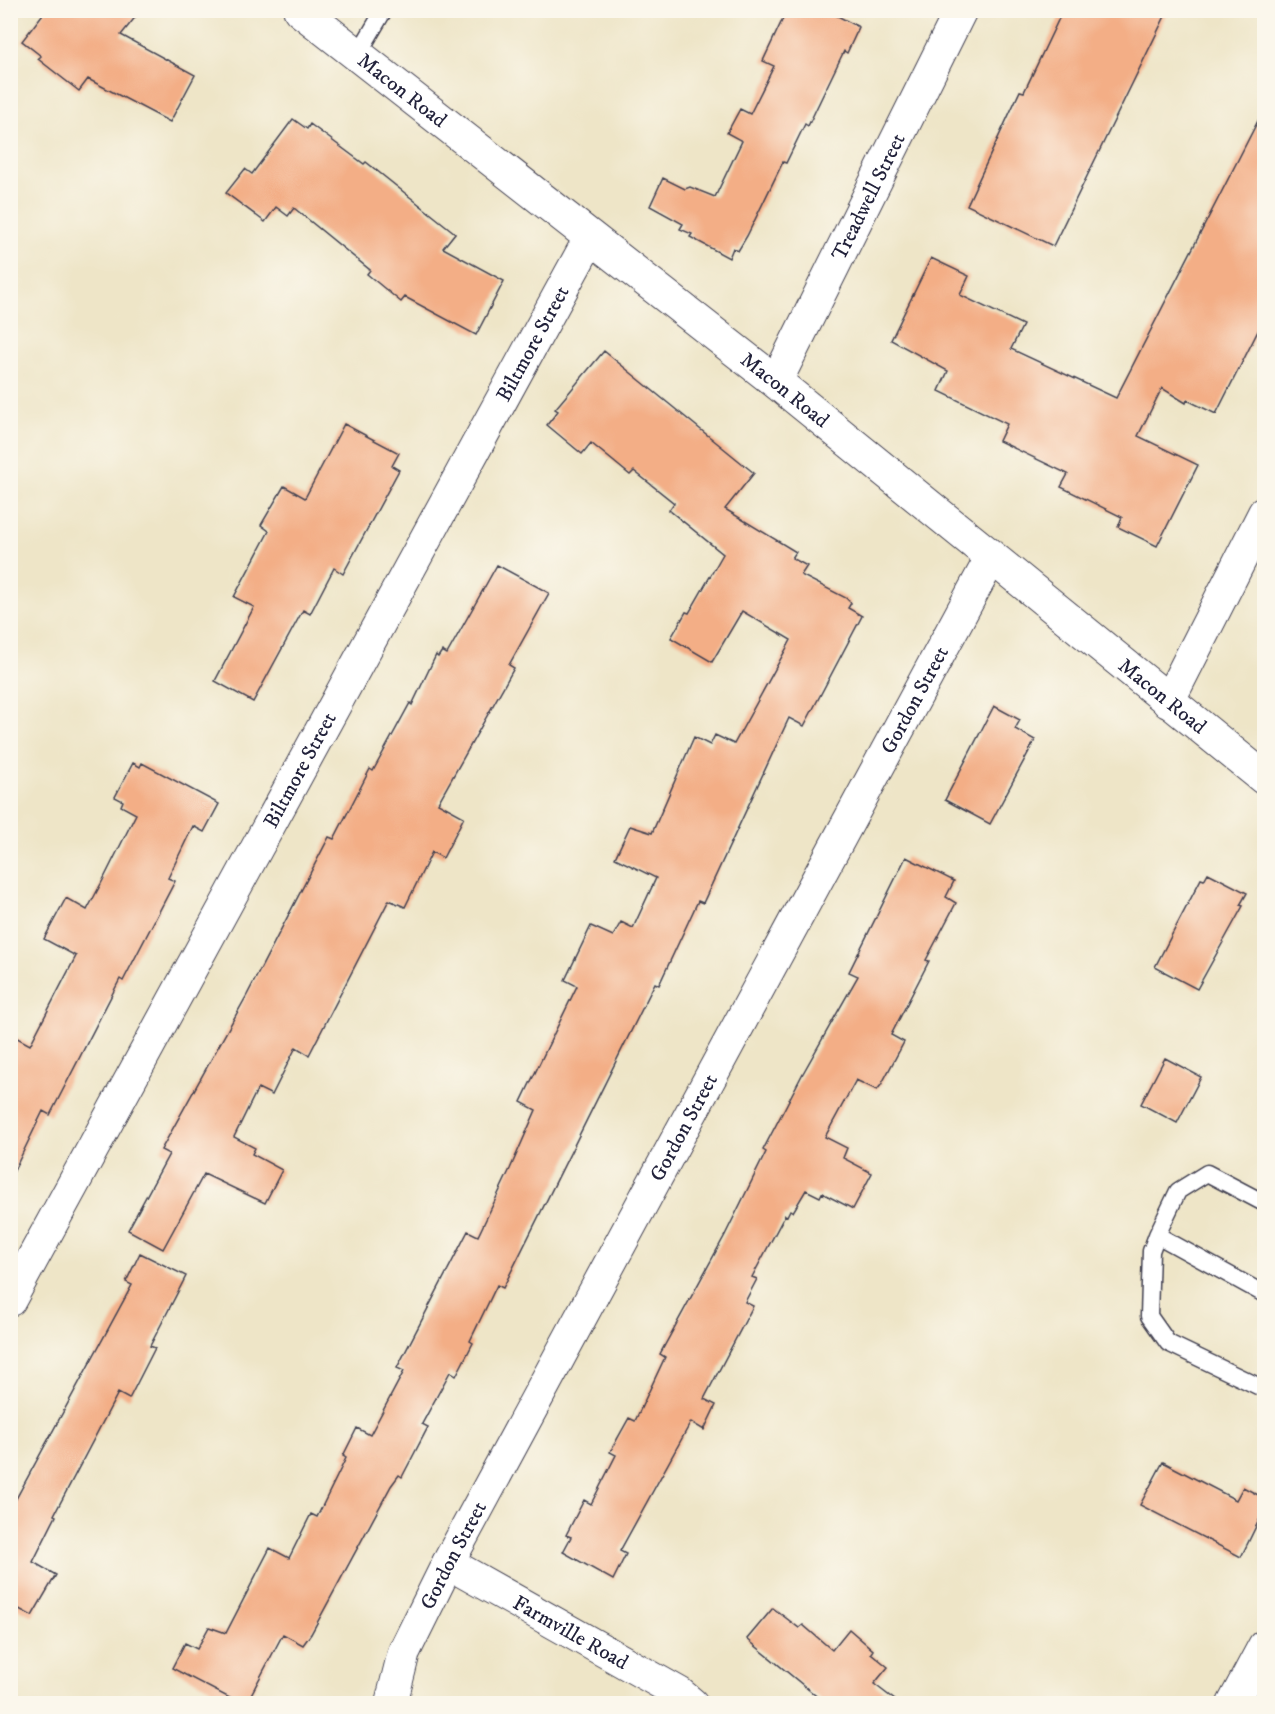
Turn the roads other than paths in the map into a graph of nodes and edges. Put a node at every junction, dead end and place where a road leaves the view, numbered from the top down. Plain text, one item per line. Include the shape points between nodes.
1 (300, 10) edge
2 (384, 10) edge
3 (961, 10) edge
4 (357, 56) junction
5 (590, 238) junction
6 (776, 382) junction
7 (1264, 513) edge
8 (991, 558) junction
9 (1168, 702) junction
10 (1264, 778) edge
11 (1264, 1203) edge
12 (1157, 1235) junction
13 (1264, 1294) edge
14 (10, 1300) edge
15 (1264, 1389) edge
16 (448, 1563) junction
17 (1264, 1646) edge
18 (391, 1704) edge
19 (692, 1704) edge
20 (1233, 1704) edge

1 - 4 main road, Macon Road
2 - 4 lane
3 - 6 street, Treadwell Street
4 - 5 main road, Macon Road
5 - 6 main road, Macon Road
5 - 14 street, Biltmore Street
6 - 8 main road, Macon Road
7 - 9 street
8 - 9 main road, Macon Road
8 - 16 street, Gordon Street
9 - 10 main road, Macon Road
11 - 12 lane via 1207,1173 1178,1191
12 - 13 lane
12 - 15 lane via 1151,1251 1149,1316 1168,1342
16 - 18 street, Gordon Street via 404,1652
16 - 19 street, Farmville Road via 679,1693
17 - 20 street

